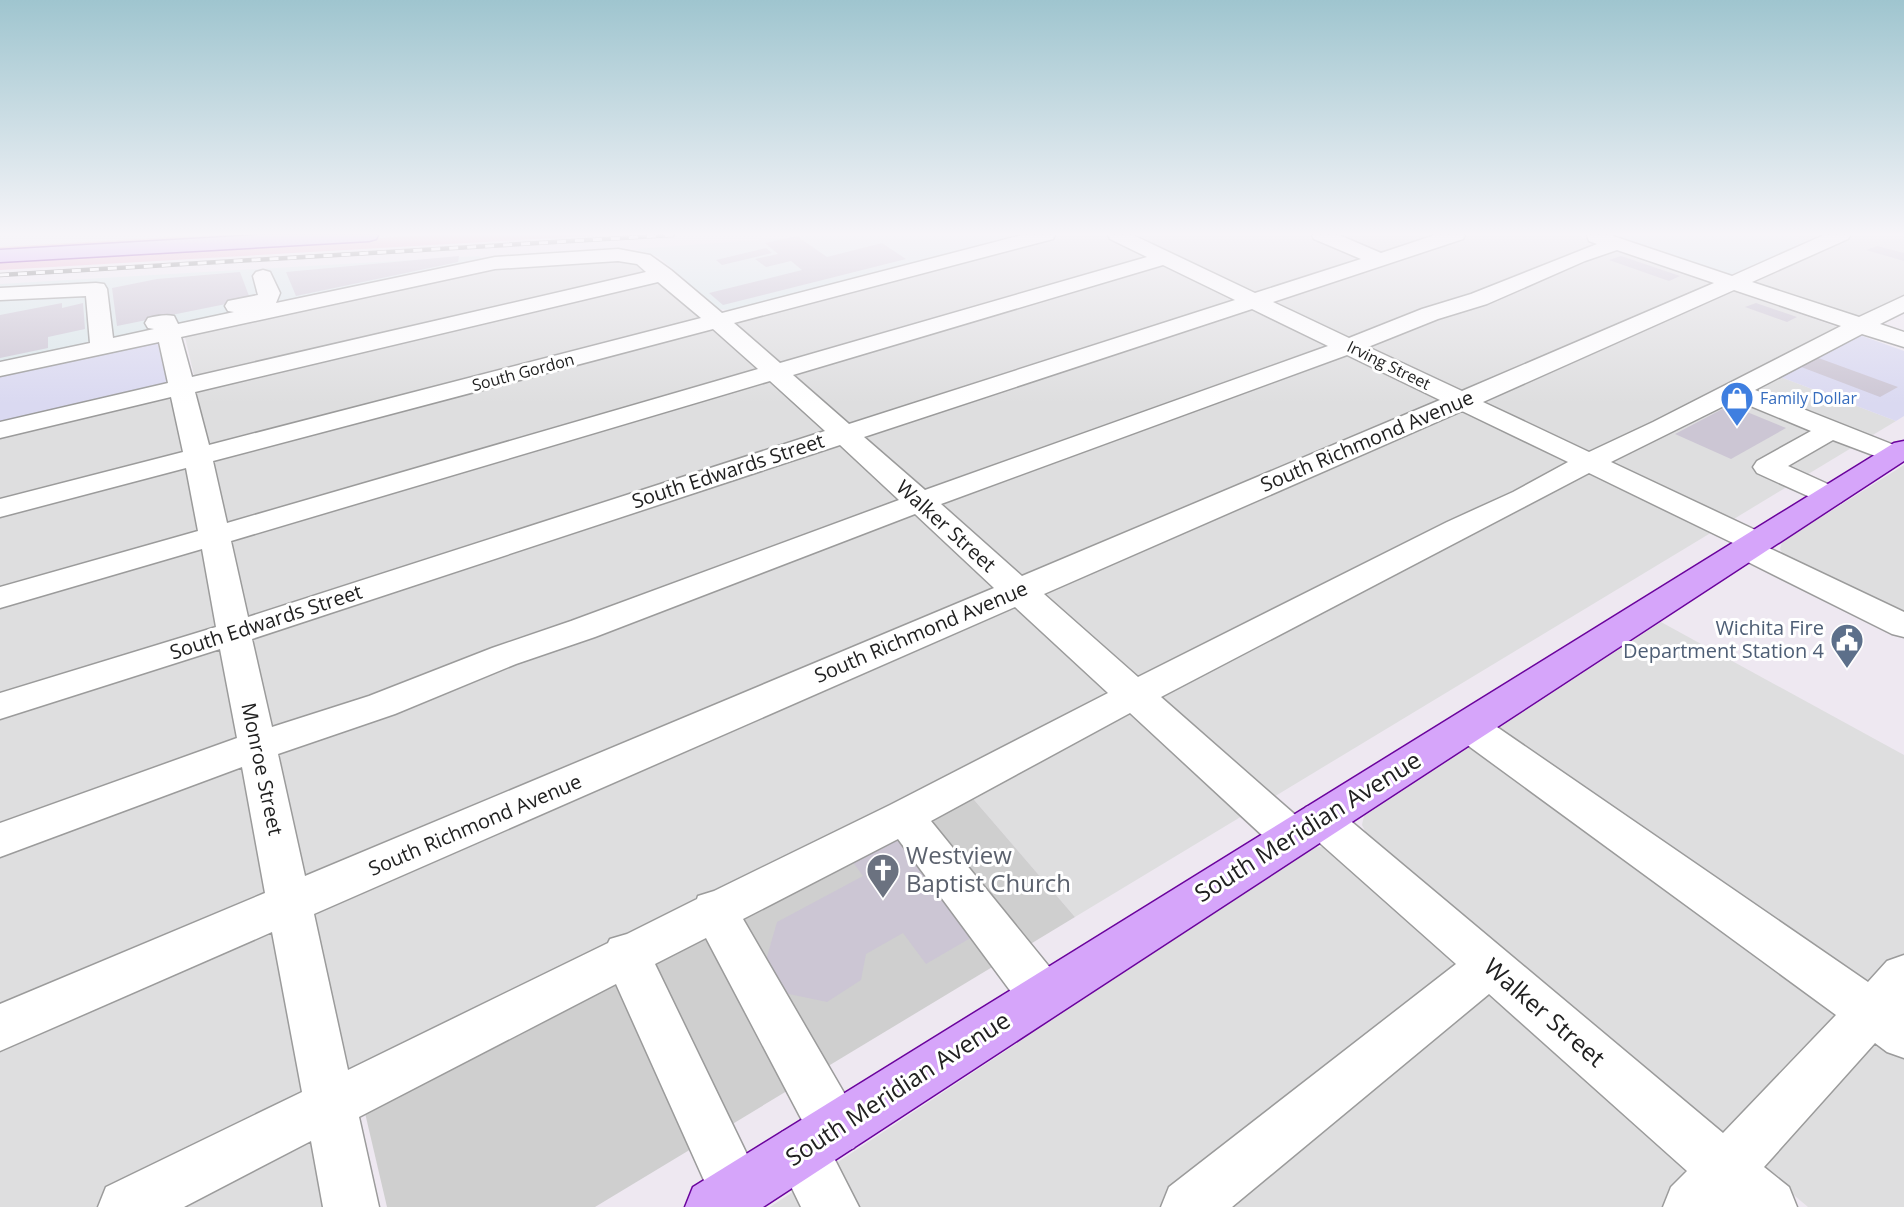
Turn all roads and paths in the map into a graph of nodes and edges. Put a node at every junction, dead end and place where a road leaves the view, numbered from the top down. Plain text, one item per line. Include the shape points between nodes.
1 (268, 291) edge
2 (342, 291) edge
3 (590, 291) edge
4 (684, 291) edge
5 (831, 291) edge
6 (1051, 291) edge
7 (1236, 291) edge
8 (1281, 291) edge
9 (1497, 291) edge
10 (1713, 291) edge
11 (1765, 291) edge
12 (1254, 300) junction
13 (6, 303) edge
14 (268, 305) junction
15 (717, 321) junction
16 (1896, 324) edge
17 (168, 326) junction
18 (101, 341) junction
19 (1347, 345) junction
20 (0, 369) edge
21 (774, 372) junction
22 (182, 387) junction
23 (1733, 390) junction
24 (1461, 400) junction
25 (0, 430) edge
26 (1831, 430) junction
27 (843, 434) junction
28 (1899, 452) edge
29 (198, 456) junction
30 (1589, 462) junction
31 (1831, 496) junction
32 (920, 502) junction
33 (0, 508) edge
34 (214, 536) junction
35 (1752, 546) junction
36 (1018, 590) junction
37 (0, 598) edge
38 (1904, 626) edge
39 (234, 633) junction
40 (1134, 694) junction
41 (0, 706) edge
42 (1468, 726) junction
43 (257, 746) junction
44 (904, 817) junction
45 (1306, 828) junction
46 (0, 840) edge
47 (290, 906) junction
48 (714, 910) junction
49 (626, 954) junction
50 (1489, 966) junction
51 (1044, 996) junction
52 (1893, 1007) edge
53 (0, 1028) edge
54 (330, 1104) junction
55 (818, 1140) junction
56 (1726, 1170) junction
57 (725, 1200) edge
58 (126, 1207) edge
59 (351, 1207) edge
60 (831, 1207) edge
61 (1189, 1207) edge
62 (1691, 1207) edge
63 (1769, 1207) edge

1 - 14 street
2 - 14 street, Walker Street
3 - 22 street
4 - 15 street, Walker Street
5 - 15 street, South Gordon
6 - 21 street
7 - 12 street, Irving Street
8 - 12 street, South Edwards Street
9 - 19 street
10 - 24 street, South Richmond Avenue
11 - 16 street
12 - 19 street, Irving Street
12 - 27 street, South Edwards Street
13 - 18 street via 97,294
14 - 17 street, Walker Street
15 - 21 street, Walker Street
15 - 29 street, South Gordon
16 - 23 street
17 - 18 street, Walker Street
17 - 22 street, Monroe Street
18 - 20 street, Walker Street
19 - 24 street, Irving Street
19 - 32 street
21 - 27 street, Walker Street
21 - 34 street
22 - 25 street
22 - 29 street, Monroe Street
23 - 26 street
23 - 30 street via 1662,429
24 - 30 street, Irving Street
24 - 36 street, South Richmond Avenue
26 - 28 street
26 - 31 street via 1767,467
27 - 32 street, Walker Street
27 - 39 street, South Edwards Street
28 - 31 main road, South Meridian Avenue
29 - 33 street, South Gordon
29 - 34 street, Monroe Street
30 - 35 street, Irving Street
30 - 40 street
31 - 35 main road, South Meridian Avenue
32 - 36 street, Walker Street
32 - 43 street via 382,705
34 - 37 street
34 - 39 street, Monroe Street
35 - 38 street, Irving Street
35 - 42 main road, South Meridian Avenue
36 - 40 street, Walker Street
36 - 47 street, South Richmond Avenue
39 - 41 street, South Edwards Street
39 - 43 street, Monroe Street
40 - 44 street
40 - 45 street, Walker Street
42 - 45 main road, South Meridian Avenue
42 - 52 street
43 - 46 street
43 - 47 street, Monroe Street
44 - 48 street
44 - 51 street
45 - 50 street, Walker Street
45 - 51 main road, South Meridian Avenue
47 - 53 street, South Richmond Avenue
47 - 54 street, Monroe Street
48 - 49 street
48 - 55 street
49 - 54 street
49 - 57 street
50 - 56 street, Walker Street
50 - 61 street
51 - 55 main road, South Meridian Avenue
52 - 56 street
54 - 58 street
54 - 59 street, Monroe Street
55 - 57 main road, South Meridian Avenue
55 - 60 street
56 - 62 street
56 - 63 street, Walker Street

